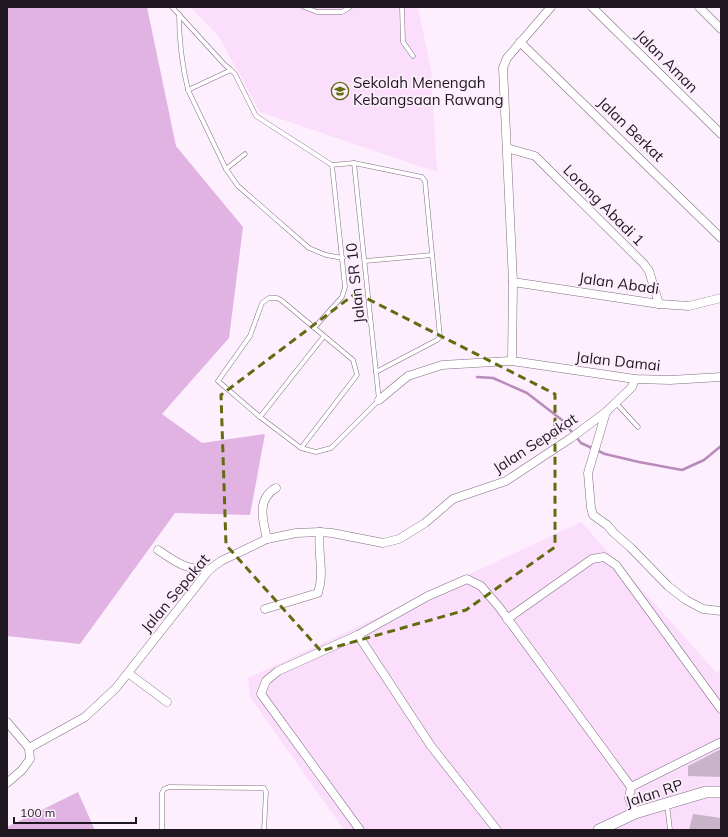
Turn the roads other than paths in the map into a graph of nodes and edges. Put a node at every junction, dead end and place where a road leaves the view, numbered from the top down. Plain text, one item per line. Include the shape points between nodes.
1 (172, 7) edge
2 (304, 7) edge
3 (350, 7) edge
4 (402, 7) edge
5 (552, 7) edge
6 (592, 7) edge
7 (699, 7) edge
8 (179, 14) junction
9 (721, 28) edge
10 (520, 42) junction
11 (412, 56) dead end
12 (231, 70) junction
13 (188, 90) junction
14 (721, 134) edge
15 (507, 148) junction
16 (245, 154) dead end
17 (354, 163) junction
18 (332, 165) junction
19 (226, 169) junction
20 (721, 238) edge
21 (432, 255) junction
22 (343, 258) junction
23 (365, 261) junction
24 (513, 282) junction
25 (721, 298) edge
26 (659, 304) junction
27 (314, 328) junction
28 (324, 336) junction
29 (512, 361) junction
30 (376, 372) junction
31 (721, 377) edge
32 (635, 379) junction
33 (379, 400) junction
34 (616, 402) junction
35 (606, 412) junction
36 (260, 418) junction
37 (638, 427) dead end
38 (301, 448) junction
39 (276, 488) dead end
40 (320, 532) junction
41 (268, 539) junction
42 (158, 550) dead end
43 (209, 570) junction
44 (265, 609) dead end
45 (721, 611) edge
46 (507, 619) junction
47 (358, 635) junction
48 (128, 673) junction
49 (167, 702) dead end
50 (721, 709) edge
51 (7, 722) edge
52 (721, 742) edge
53 (29, 748) junction
54 (7, 783) edge
55 (631, 787) junction
56 (721, 792) edge
57 (667, 803) junction
58 (635, 813) junction
59 (162, 830) edge
60 (264, 830) edge
61 (360, 830) edge
62 (496, 830) edge
63 (599, 830) edge
64 (670, 830) edge

1 - 8 lane
2 - 3 lane via 317,12 342,12
4 - 11 lane via 402,42
5 - 10 street
6 - 14 street, Jalan Aman
7 - 9 street
8 - 12 lane
8 - 13 lane via 179,43
10 - 15 street via 507,58 503,68
10 - 20 street, Jalan Berkat
12 - 13 lane
12 - 18 lane via 256,116
13 - 19 lane
15 - 24 street
15 - 26 street, Lorong Abadi 1 via 535,156 644,264 649,271
16 - 19 lane
17 - 18 lane
17 - 21 lane via 424,178
17 - 23 lane, Jalan SR 10
18 - 22 lane
19 - 22 lane via 238,186 309,248 326,256
21 - 23 lane
21 - 30 lane via 440,337
22 - 27 lane via 345,287 342,297
23 - 30 lane, Jalan SR 10
24 - 26 street, Jalan Abadi
24 - 29 street
25 - 26 street, Jalan Abadi via 688,306
27 - 28 lane
27 - 36 lane via 277,298 269,298 262,303 251,335 218,381
28 - 36 lane
28 - 38 lane via 353,360 357,375
29 - 32 street, Jalan Damai
29 - 33 street, Jalan Damai via 442,365 408,376
30 - 33 lane, Jalan SR 10
31 - 32 street, Jalan Damai
32 - 34 street, Jalan Sepakat via 632,387
33 - 38 lane via 331,448 316,452
34 - 35 street, Jalan Sepakat
34 - 37 lane
35 - 40 street, Jalan Sepakat via 506,481 453,499 425,523 399,539 383,543
35 - 45 street via 588,473 590,508 593,515 607,525 663,581 686,600 703,609
36 - 38 lane
39 - 41 street via 268,492 264,501 263,520
40 - 41 street, Jalan Sepakat via 296,532
40 - 44 street via 322,583 318,593
41 - 43 street, Jalan Sepakat via 221,561
42 - 43 street via 179,564
43 - 48 street, Jalan Sepakat
46 - 47 street via 481,586 467,579 428,596
46 - 50 street via 592,559 604,557 616,565
46 - 55 street
47 - 61 street via 278,671 266,681 261,694
47 - 62 street via 431,746
48 - 49 street
48 - 53 street, Jalan Sepakat via 85,717
51 - 53 street
52 - 55 street
53 - 54 street via 30,759
55 - 58 street via 629,798
56 - 57 street, Jalan RP via 706,792
57 - 58 street, Jalan RP
57 - 64 lane
58 - 63 street, Jalan RP
59 - 60 lane via 162,793 164,788 169,787 264,788

